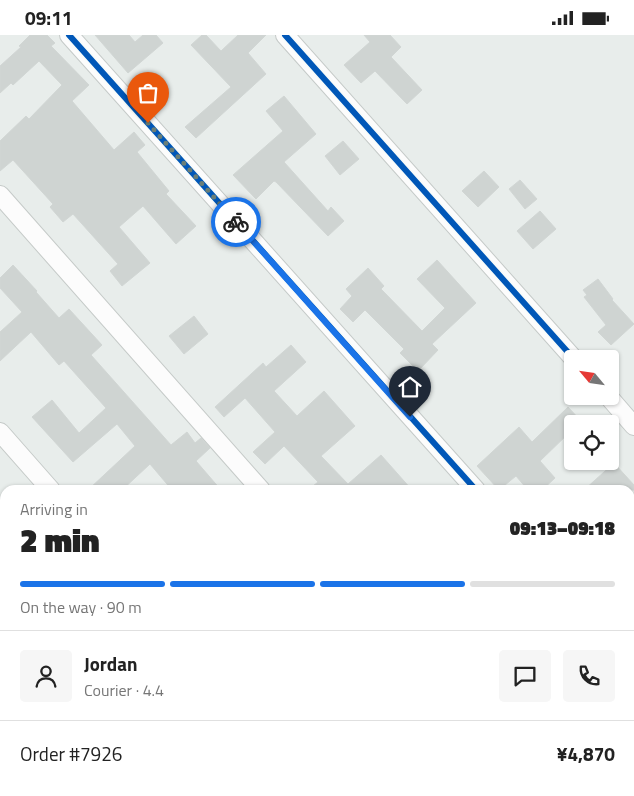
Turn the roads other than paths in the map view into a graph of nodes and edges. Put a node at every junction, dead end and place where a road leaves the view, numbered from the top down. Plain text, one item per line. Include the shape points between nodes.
1 (69, 35) edge
2 (285, 35) edge
3 (0, 195) edge
4 (566, 350) edge
5 (616, 405) edge
6 (634, 425) edge
7 (0, 432) edge
8 (47, 485) edge
9 (257, 485) edge
10 (472, 485) edge

1 - 10 street
2 - 4 street
3 - 9 street
5 - 6 street
7 - 8 street

